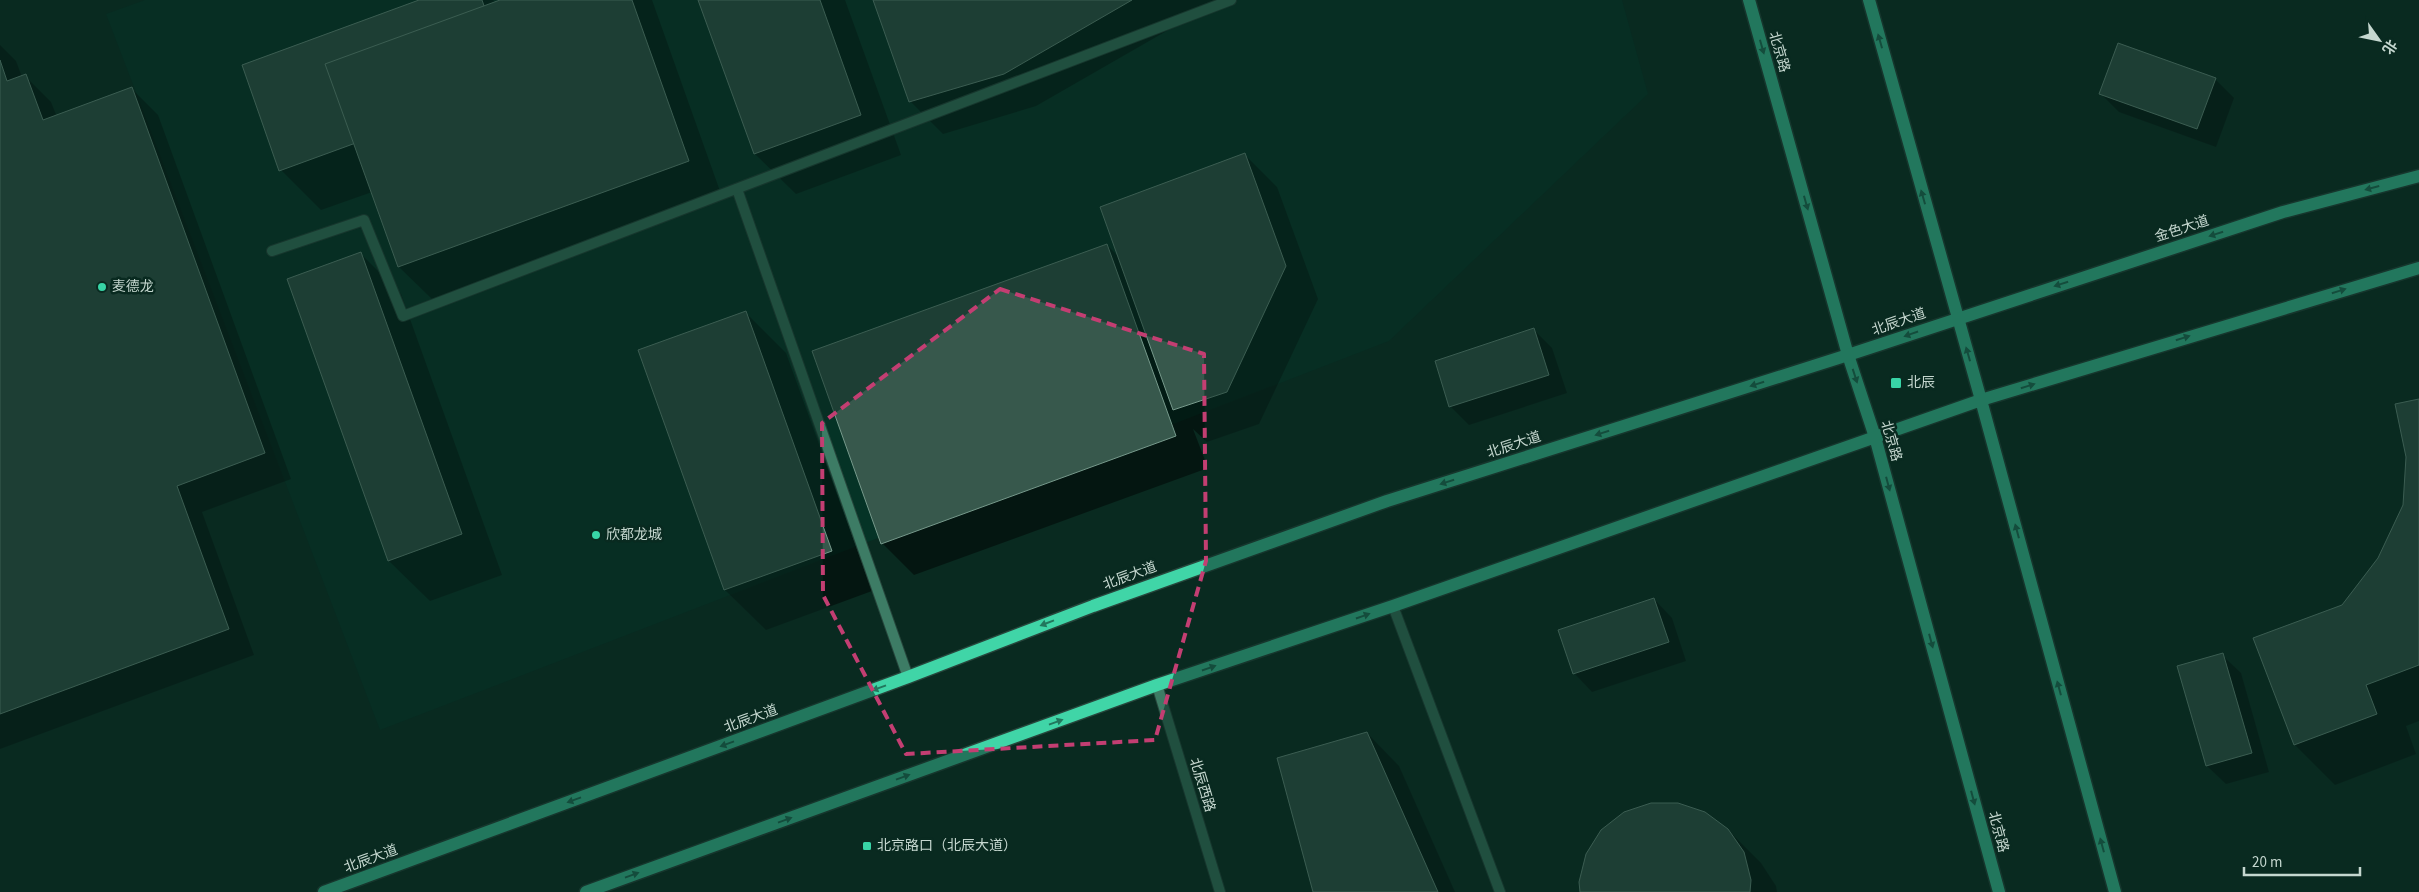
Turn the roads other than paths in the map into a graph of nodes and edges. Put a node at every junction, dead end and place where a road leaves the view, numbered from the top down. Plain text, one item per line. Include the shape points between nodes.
1 (1231, 0) edge
2 (1749, 0) edge
3 (1869, 0) edge
4 (2419, 176) edge
5 (737, 189) junction
6 (272, 252) dead end
7 (2419, 268) edge
8 (1957, 318) junction
9 (1848, 355) junction
10 (1981, 400) junction
11 (1875, 437) junction
12 (1393, 606) junction
13 (908, 677) junction
14 (1157, 685) junction
15 (324, 892) edge
16 (586, 892) edge
17 (1220, 892) edge
18 (1500, 892) edge
19 (1999, 892) edge
20 (2115, 892) edge

1 - 5 street
2 -> 9 main road, 北京路
8 -> 3 main road
4 -> 8 main road, 金色大道 via 2283,212
5 - 6 street via 402,316 364,220
5 - 13 street
10 -> 7 main road
8 -> 9 main road, 北辰大道
10 -> 8 main road
9 -> 11 main road, 北京路
9 -> 13 main road, 北辰大道 via 1387,501 1093,606
10 - 11 main road
20 -> 10 main road
11 - 12 main road
11 -> 19 main road, 北京路
14 -> 12 main road
12 - 18 street
13 -> 15 main road, 北辰大道
16 -> 14 main road
14 - 17 street, 北辰西路

